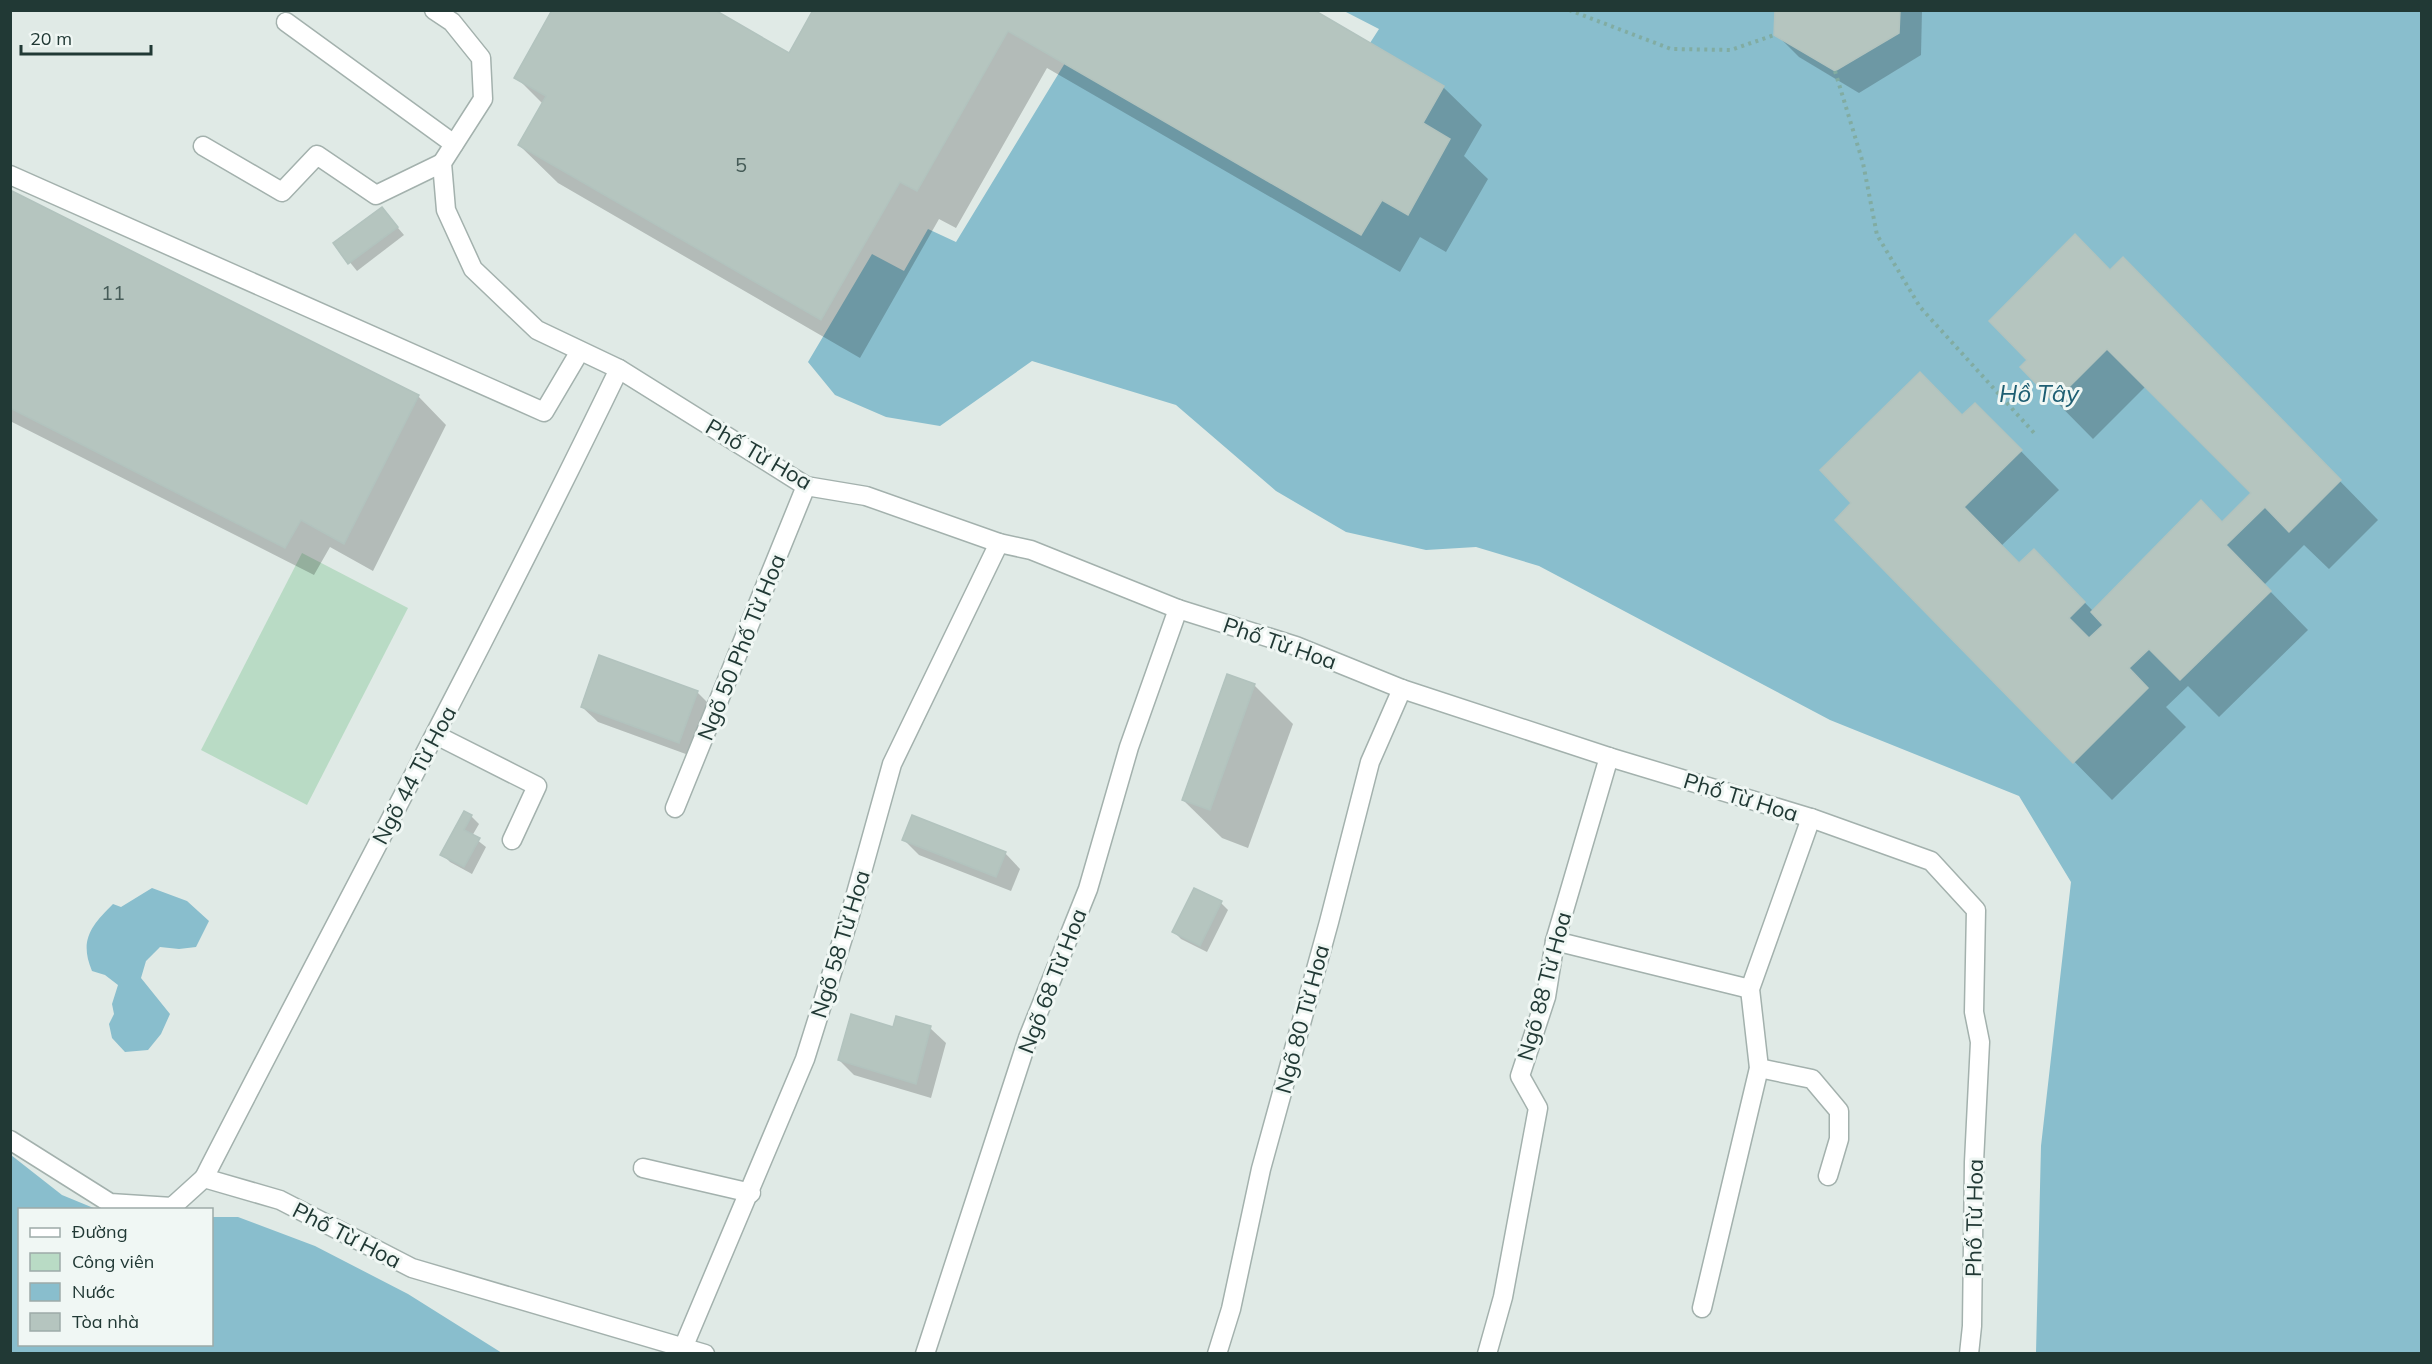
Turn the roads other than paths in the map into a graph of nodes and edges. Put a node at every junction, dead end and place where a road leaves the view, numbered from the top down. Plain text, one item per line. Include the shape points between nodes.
1 (434, 10) edge
2 (286, 22) dead end
3 (454, 144) junction
4 (203, 146) dead end
5 (442, 163) junction
6 (10, 175) edge
7 (580, 351) junction
8 (618, 369) junction
9 (806, 486) junction
10 (999, 543) junction
11 (1178, 609) junction
12 (1402, 689) junction
13 (436, 735) junction
14 (1609, 757) junction
15 (675, 808) dead end
16 (1811, 818) junction
17 (512, 840) dead end
18 (1555, 941) junction
19 (1750, 989) junction
20 (1759, 1068) junction
21 (10, 1140) edge
22 (643, 1168) dead end
23 (1828, 1176) dead end
24 (204, 1178) junction
25 (751, 1193) junction
26 (1702, 1308) dead end
27 (684, 1348) junction
28 (705, 1353) edge
29 (925, 1353) edge
30 (1217, 1353) edge
31 (1487, 1353) edge
32 (1969, 1353) edge

1 - 3 street via 452,22 482,58 483,99
2 - 3 street
3 - 5 street
4 - 5 street via 282,192 317,155 376,195
5 - 7 street, Phố Từ Hoa via 446,210 473,269 537,330
6 - 7 street via 544,412
7 - 8 street, Phố Từ Hoa
8 - 9 street, Phố Từ Hoa
8 - 13 street, Ngõ 44 Từ Hoa
9 - 10 street, Phố Từ Hoa via 866,496
9 - 15 street, Ngõ 50 Phố Từ Hoa
10 - 11 street, Phố Từ Hoa via 1031,550
10 - 25 street, Ngõ 58 Từ Hoa via 892,764 805,1059
11 - 12 street, Phố Từ Hoa via 1296,646
11 - 29 street, Ngõ 68 Từ Hoa via 1129,747 1088,889 1028,1038
12 - 14 street, Phố Từ Hoa
12 - 30 street, Ngõ 80 Từ Hoa via 1370,762 1261,1169 1231,1310
13 - 17 street via 537,786
13 - 24 street, Ngõ 44 Từ Hoa
14 - 16 street, Phố Từ Hoa
14 - 18 street, Ngõ 88 Từ Hoa
16 - 19 street
16 - 32 street, Phố Từ Hoa via 1931,861 1977,910 1974,1012 1980,1042
18 - 19 street
18 - 31 street, Ngõ 88 Từ Hoa via 1546,997 1520,1076 1538,1107 1503,1297
19 - 20 street
20 - 23 street via 1812,1079 1839,1111 1839,1138
20 - 26 street
21 - 24 street via 111,1203 172,1207
22 - 25 street
24 - 27 street, Phố Từ Hoa via 280,1200 412,1268
25 - 27 street, Ngõ 58 Từ Hoa
27 - 28 street, Phố Từ Hoa

